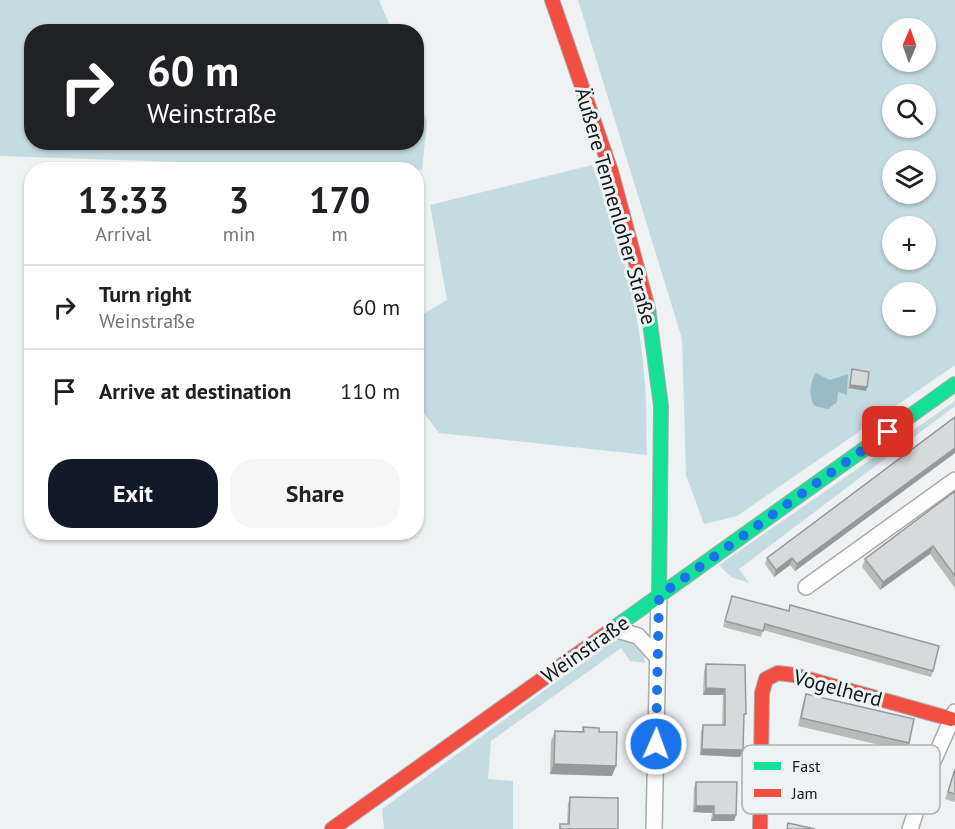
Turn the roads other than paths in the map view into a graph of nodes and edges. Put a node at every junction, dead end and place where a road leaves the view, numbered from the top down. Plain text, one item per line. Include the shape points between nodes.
1 (552, 0) edge
2 (955, 384) edge
3 (955, 480) edge
4 (807, 587) dead end
5 (659, 596) junction
6 (614, 629) junction
7 (658, 658) junction
8 (953, 715) edge
9 (761, 745) edge
10 (940, 745) edge
11 (760, 814) edge
12 (915, 814) edge
13 (332, 829) edge
14 (654, 829) edge
15 (760, 829) edge
16 (910, 829) edge

1 - 5 street, Äußere Tennenloher Straße via 629,235 655,345 660,389
2 - 5 street, Weinstraße
3 - 4 street
5 - 6 street, Weinstraße
5 - 7 street
6 - 7 street via 638,636
6 - 13 street, Weinstraße
7 - 14 street
8 - 9 street, Vogelherd via 778,673 766,679 762,693
8 - 10 street, Vogelherd
11 - 15 street, Vogelherd
12 - 16 street, Vogelherd

